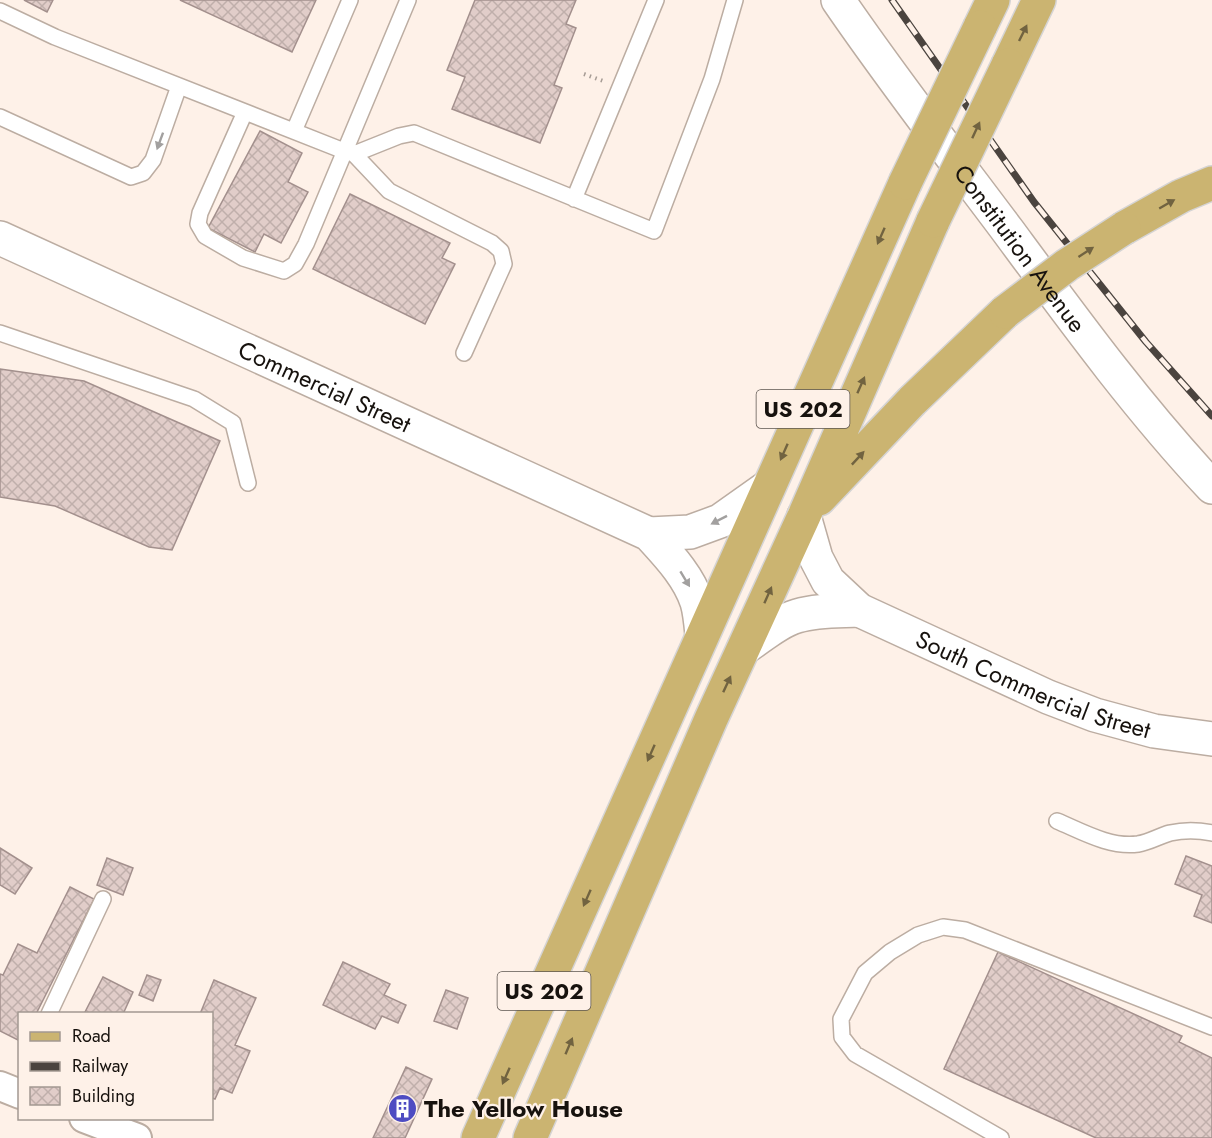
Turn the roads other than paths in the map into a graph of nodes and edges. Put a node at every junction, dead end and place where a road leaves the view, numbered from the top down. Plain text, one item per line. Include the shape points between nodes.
1 (350, 0) edge
2 (408, 0) edge
3 (656, 0) edge
4 (735, 0) edge
5 (838, 0) edge
6 (1039, 0) edge
7 (0, 11) edge
8 (987, 14) edge
9 (179, 86) junction
10 (245, 112) junction
11 (0, 117) edge
12 (294, 131) junction
13 (349, 153) junction
14 (1212, 183) edge
15 (574, 198) junction
16 (0, 238) edge
17 (0, 333) edge
18 (464, 352) dead end
19 (248, 483) dead end
20 (1212, 487) edge
21 (768, 488) junction
22 (804, 516) junction
23 (649, 534) junction
24 (859, 610) junction
25 (702, 635) junction
26 (744, 648) junction
27 (1212, 739) edge
28 (1057, 821) dead end
29 (1212, 833) edge
30 (103, 899) dead end
31 (50, 1012) edge
32 (1212, 1027) edge
33 (94, 1126) edge
34 (138, 1138) edge
35 (478, 1138) edge
36 (530, 1138) edge
37 (1001, 1138) edge

1 - 12 lane
2 - 13 lane
3 - 15 lane
4 - 15 lane via 712,79 654,231
5 - 20 street, Constitution Avenue via 1112,371
22 -> 6 main road, US 202, bridge via 933,221
7 - 9 lane
8 -> 21 main road, US 202, bridge via 905,183
9 - 10 lane
9 -> 11 lane via 153,160 143,173 131,177
10 - 12 lane
10 - 13 lane via 198,224 205,236 243,258 284,271 295,264
12 - 13 lane
13 - 15 lane via 414,133
13 - 18 lane via 390,191 501,251 504,264
22 -> 14 main road, bridge via 912,401 1005,312 1124,228
16 - 23 street, Commercial Street
17 - 19 lane via 194,399 232,423
21 -> 23 street, Commercial Street via 720,521 690,532
21 - 25 main road, US 202
22 - 24 street, South Commercial Street via 816,558 828,581
26 -> 22 main road, US 202
23 -> 25 street, Commercial Street via 688,581 697,603
24 - 26 street, South Commercial Street via 796,616
24 - 27 street, South Commercial Street via 1095,715 1154,731
25 -> 35 main road, US 202
36 -> 26 main road, US 202
28 - 29 lane via 1099,839 1136,844 1189,830
30 - 31 lane
32 - 37 lane via 965,930 943,927 918,935 865,973 841,1018 842,1037 855,1054
33 - 34 street

